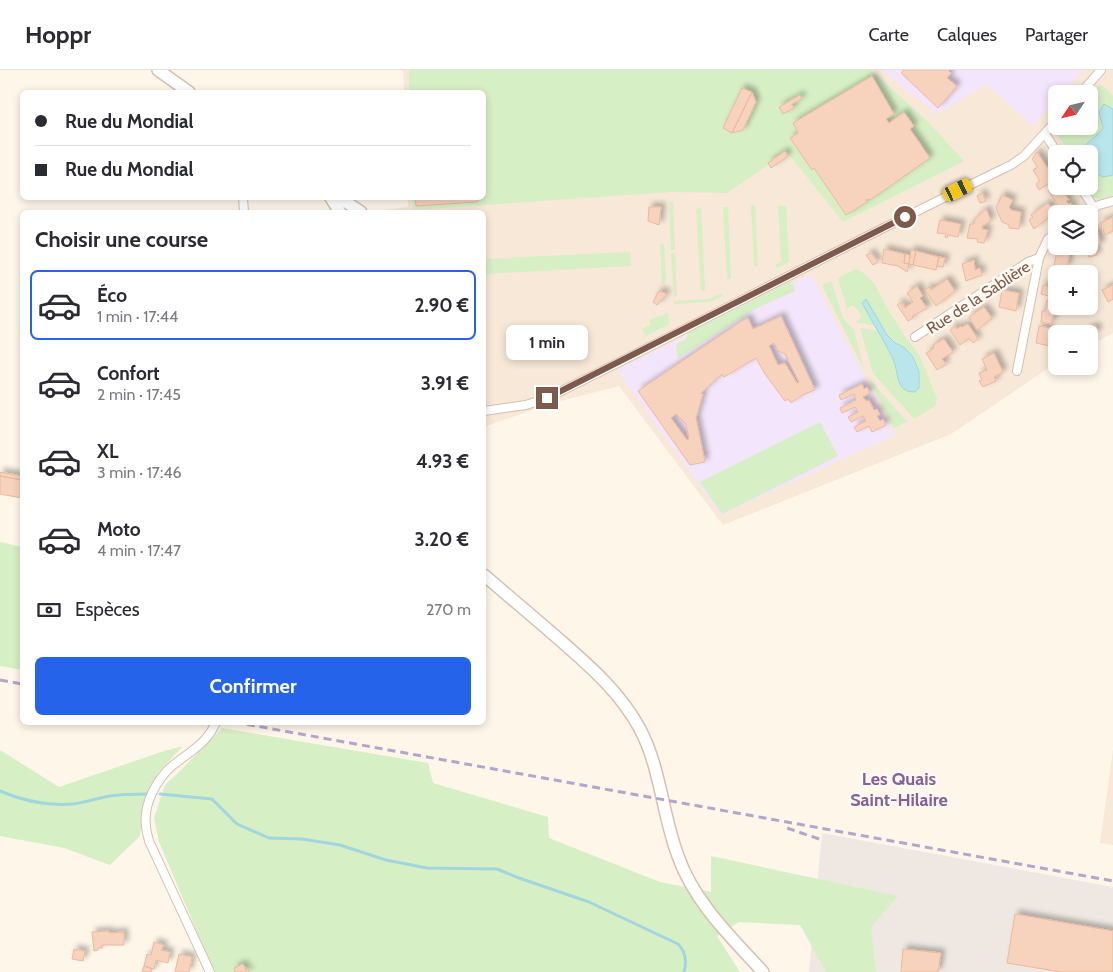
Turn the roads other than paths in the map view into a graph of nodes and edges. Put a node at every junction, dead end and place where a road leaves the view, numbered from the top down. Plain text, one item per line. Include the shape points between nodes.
1 (158, 70) edge
2 (1101, 70) edge
3 (1088, 85) edge
4 (186, 90) edge
5 (1048, 130) edge
6 (1045, 134) junction
7 (1052, 145) edge
8 (343, 200) edge
9 (1113, 201) edge
10 (1098, 207) edge
11 (358, 210) edge
12 (1048, 239) edge
13 (1039, 258) junction
14 (915, 337) dead end
15 (1017, 371) dead end
16 (486, 411) edge
17 (486, 577) edge
18 (215, 725) edge
19 (210, 972) edge
20 (763, 972) edge

1 - 4 main road
2 - 3 street
5 - 6 street
6 - 7 street
6 - 16 street via 1011,165 630,357 547,398 526,405
8 - 11 main road
9 - 10 street
12 - 13 street, Rue de la Sablière
13 - 14 street, Rue de la Sablière via 1028,262
13 - 15 street
17 - 20 main road via 602,677 629,711 658,775 680,862 711,914
18 - 19 street via 211,734 157,783 145,824 149,841

